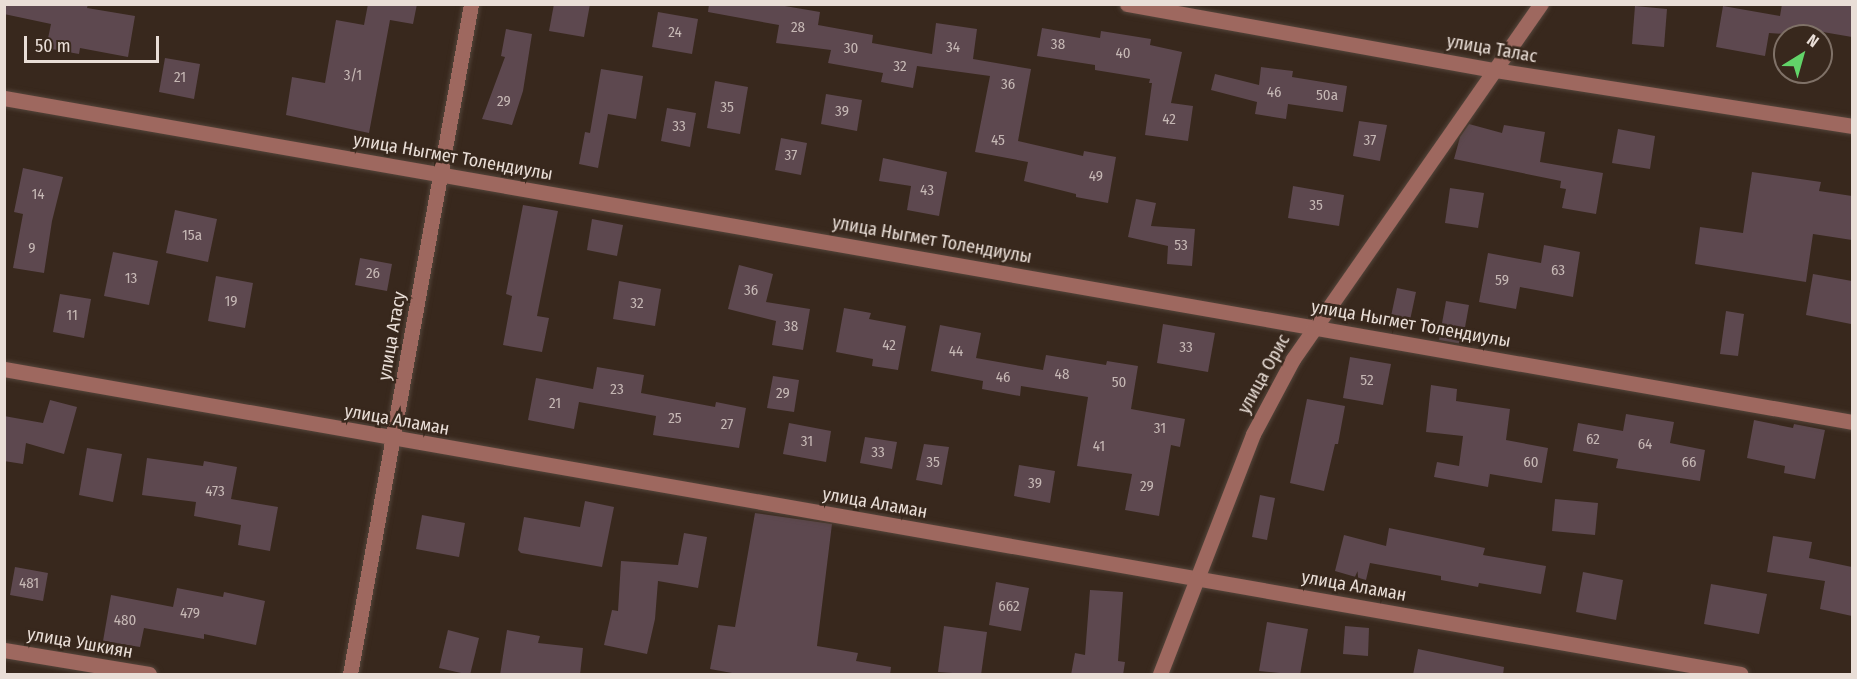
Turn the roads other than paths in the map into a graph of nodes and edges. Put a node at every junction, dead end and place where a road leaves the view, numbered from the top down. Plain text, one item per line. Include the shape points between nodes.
1 (471, 4) edge
2 (1127, 4) edge
3 (1541, 4) edge
4 (1495, 70) junction
5 (4, 98) edge
6 (1852, 126) edge
7 (441, 174) junction
8 (1314, 327) junction
9 (4, 369) edge
10 (1852, 422) edge
11 (394, 439) junction
12 (1198, 578) junction
13 (4, 650) edge
14 (149, 675) edge
15 (350, 675) edge
16 (1160, 675) edge
17 (1740, 675) edge

1 - 7 street, улица Атасу
2 - 4 street, улица Талас
3 - 4 street, улица Орис
4 - 6 street, улица Талас
4 - 8 street, улица Орис
5 - 7 street, улица Ныгмет Толендиулы
7 - 8 street, улица Ныгмет Толендиулы
7 - 11 street, улица Атасу
8 - 10 street, улица Ныгмет Толендиулы
8 - 12 street, улица Орис via 1253,434
9 - 11 street, улица Аламан
11 - 12 street, улица Аламан
11 - 15 street, улица Атасу
12 - 16 street, улица Орис
12 - 17 street, улица Аламан
13 - 14 street, улица Ушкиян

